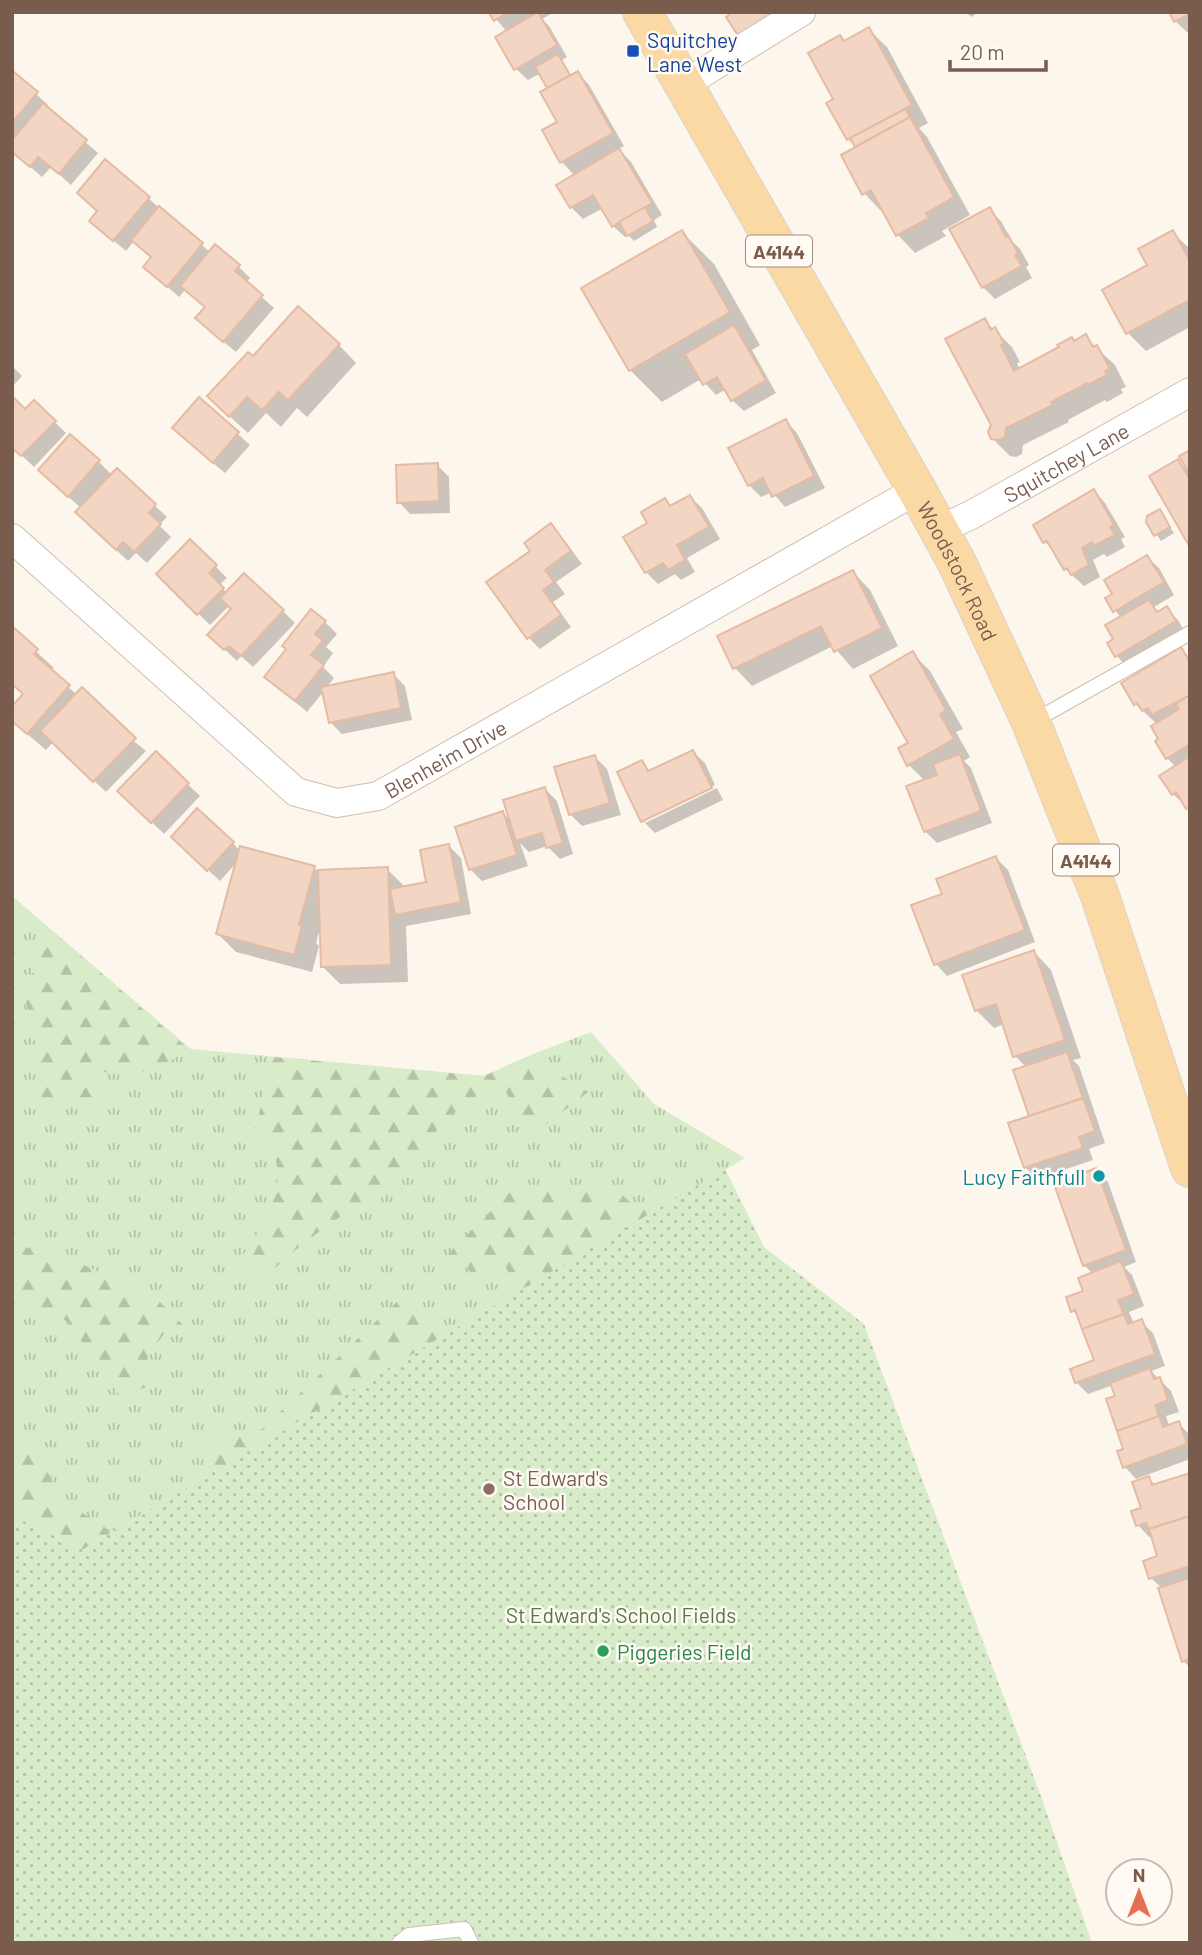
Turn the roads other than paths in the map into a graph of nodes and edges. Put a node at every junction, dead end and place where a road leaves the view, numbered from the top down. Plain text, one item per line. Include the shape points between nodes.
1 (642, 12) edge
2 (802, 12) edge
3 (683, 85) junction
4 (1190, 392) edge
5 (918, 490) junction
6 (939, 530) junction
7 (12, 538) edge
8 (1190, 633) edge
9 (1031, 722) junction
10 (1178, 1089) edge
11 (1190, 1168) edge
12 (399, 1943) edge
13 (471, 1943) edge

1 - 3 main road, Woodstock Road / A4144
2 - 3 street
3 - 5 main road, Woodstock Road / A4144
4 - 6 street, Squitchey Lane
5 - 6 main road, Woodstock Road / A4144
5 - 7 street, Blenheim Drive via 377,796 337,803 296,792
6 - 9 main road, Woodstock Road / A4144
8 - 9 lane
9 - 10 main road, Woodstock Road / A4144 via 1100,896 1132,998
10 - 11 main road, Woodstock Road / A4144
12 - 13 lane via 409,1935 464,1929

